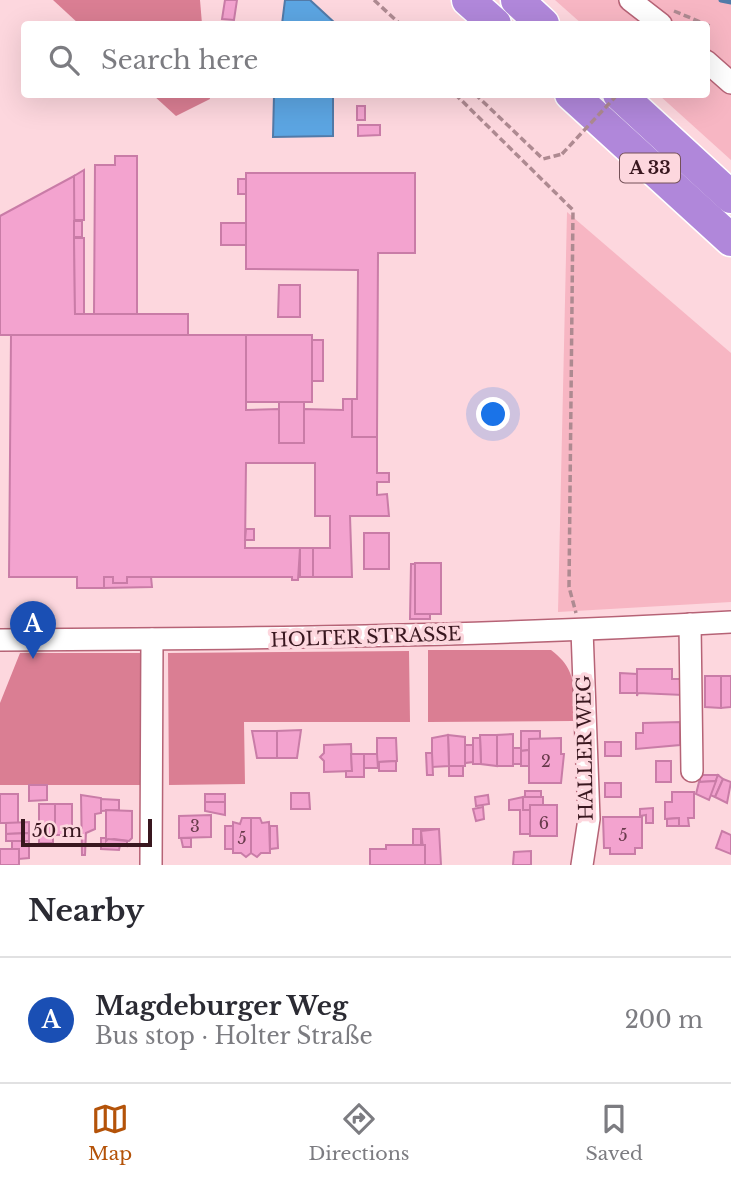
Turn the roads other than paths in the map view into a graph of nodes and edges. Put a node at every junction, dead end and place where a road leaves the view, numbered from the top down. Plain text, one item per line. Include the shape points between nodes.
1 (468, 0) edge
2 (517, 0) edge
3 (630, 0) edge
4 (492, 21) edge
5 (540, 21) edge
6 (657, 21) edge
7 (710, 65) edge
8 (731, 83) edge
9 (575, 98) edge
10 (622, 98) edge
11 (731, 197) edge
12 (731, 240) edge
13 (731, 622) edge
14 (580, 624) junction
15 (690, 624) junction
16 (152, 639) junction
17 (0, 640) edge
18 (692, 771) dead end
19 (151, 865) edge
20 (582, 865) edge

1 - 4 highway
2 - 5 highway
3 - 6 street
7 - 8 street
9 - 12 highway, A 33
10 - 11 highway, A 33
13 - 15 street, HOLTER STRASSE
14 - 15 street, HOLTER STRASSE
14 - 16 street, HOLTER STRASSE via 266,640
14 - 20 street, HALLER WEG via 589,818
15 - 18 street
16 - 17 street, HOLTER STRASSE
16 - 19 street

